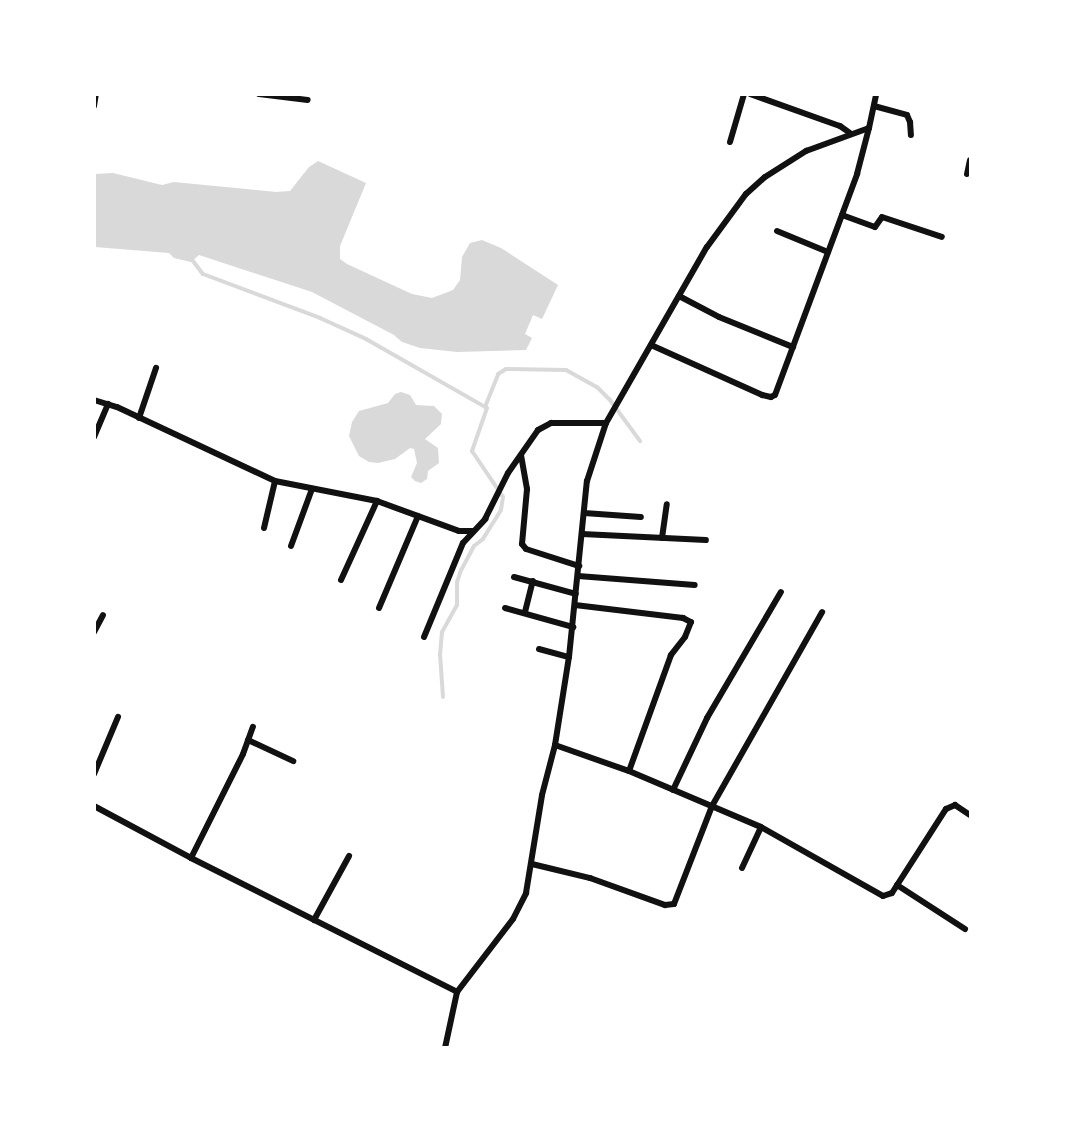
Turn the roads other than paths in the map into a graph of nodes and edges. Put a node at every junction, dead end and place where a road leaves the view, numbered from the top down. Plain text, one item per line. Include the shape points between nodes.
1 (96, 94) edge
2 (259, 94) edge
3 (744, 94) edge
4 (750, 94) edge
5 (876, 94) edge
6 (308, 100) dead end
7 (94, 106) edge
8 (874, 106) junction
9 (869, 128) junction
10 (850, 133) junction
11 (911, 135) dead end
12 (730, 142) dead end
13 (970, 160) edge
14 (967, 174) dead end
15 (842, 215) junction
16 (777, 231) dead end
17 (942, 237) dead end
18 (828, 252) junction
19 (679, 296) junction
20 (651, 345) junction
21 (793, 347) junction
22 (156, 368) dead end
23 (94, 400) edge
24 (108, 404) junction
25 (139, 418) junction
26 (606, 423) junction
27 (94, 437) edge
28 (521, 455) junction
29 (275, 482) junction
30 (312, 489) junction
31 (377, 501) junction
32 (667, 504) dead end
33 (584, 513) junction
34 (418, 516) junction
35 (641, 517) dead end
36 (264, 528) dead end
37 (473, 531) junction
38 (582, 534) junction
39 (662, 538) junction
40 (706, 540) dead end
41 (291, 546) dead end
42 (579, 566) junction
43 (578, 576) junction
44 (514, 577) dead end
45 (341, 580) dead end
46 (533, 582) junction
47 (695, 585) dead end
48 (781, 592) dead end
49 (576, 594) junction
50 (575, 605) junction
51 (378, 608) dead end
52 (505, 608) dead end
53 (525, 612) junction
54 (822, 612) dead end
55 (103, 615) dead end
56 (573, 627) junction
57 (94, 632) edge
58 (424, 637) dead end
59 (539, 649) dead end
60 (569, 657) junction
61 (118, 717) dead end
62 (253, 727) dead end
63 (248, 740) junction
64 (555, 745) junction
65 (293, 761) dead end
66 (629, 771) junction
67 (94, 774) edge
68 (673, 790) junction
69 (94, 806) edge
70 (712, 806) junction
71 (970, 815) edge
72 (761, 828) junction
73 (349, 856) dead end
74 (191, 858) junction
75 (742, 868) dead end
76 (530, 870) junction
77 (897, 885) junction
78 (314, 920) junction
79 (965, 929) dead end
80 (457, 992) junction
81 (446, 1044) edge

1 - 7 street
2 - 6 street
3 - 12 street
4 - 10 street
5 - 8 street
8 - 9 street
8 - 11 street via 907,115
9 - 10 street
9 - 15 street
10 - 19 street via 806,151 746,194 707,247
13 - 14 street
15 - 17 street via 875,227 882,217
15 - 18 street
16 - 18 street
18 - 21 street
19 - 20 street
19 - 21 street via 718,317
20 - 21 street via 771,397 777,392
20 - 26 street
22 - 25 street
23 - 24 street
24 - 25 street
24 - 27 street
25 - 29 street
26 - 28 street via 544,424
26 - 33 street via 587,481
28 - 37 street via 485,519
28 - 42 street via 527,489 522,544 526,549
29 - 30 street
29 - 36 street
30 - 31 street
30 - 41 street
31 - 34 street
31 - 45 street
32 - 39 street
33 - 35 street
33 - 38 street
34 - 37 street via 459,531
34 - 51 street
37 - 58 street via 463,543
38 - 39 street
38 - 42 street
39 - 40 street
42 - 43 street
43 - 47 street
43 - 49 street
44 - 46 street
46 - 49 street
46 - 53 street
48 - 68 street via 707,718
49 - 50 street
50 - 56 street
50 - 66 street via 691,622 671,655
52 - 53 street
53 - 56 street
54 - 70 street
55 - 57 street
56 - 60 street
59 - 60 street
60 - 64 street
61 - 67 street
62 - 63 street
63 - 65 street
63 - 74 street
64 - 66 street
64 - 76 street
66 - 68 street
68 - 70 street
69 - 74 street
70 - 72 street
70 - 76 street via 674,904 657,902 590,878
71 - 77 street via 955,806 946,809
72 - 75 street
72 - 77 street via 883,896 892,893
73 - 78 street
74 - 78 street
76 - 80 street via 521,906
77 - 79 street
78 - 80 street
80 - 81 street

